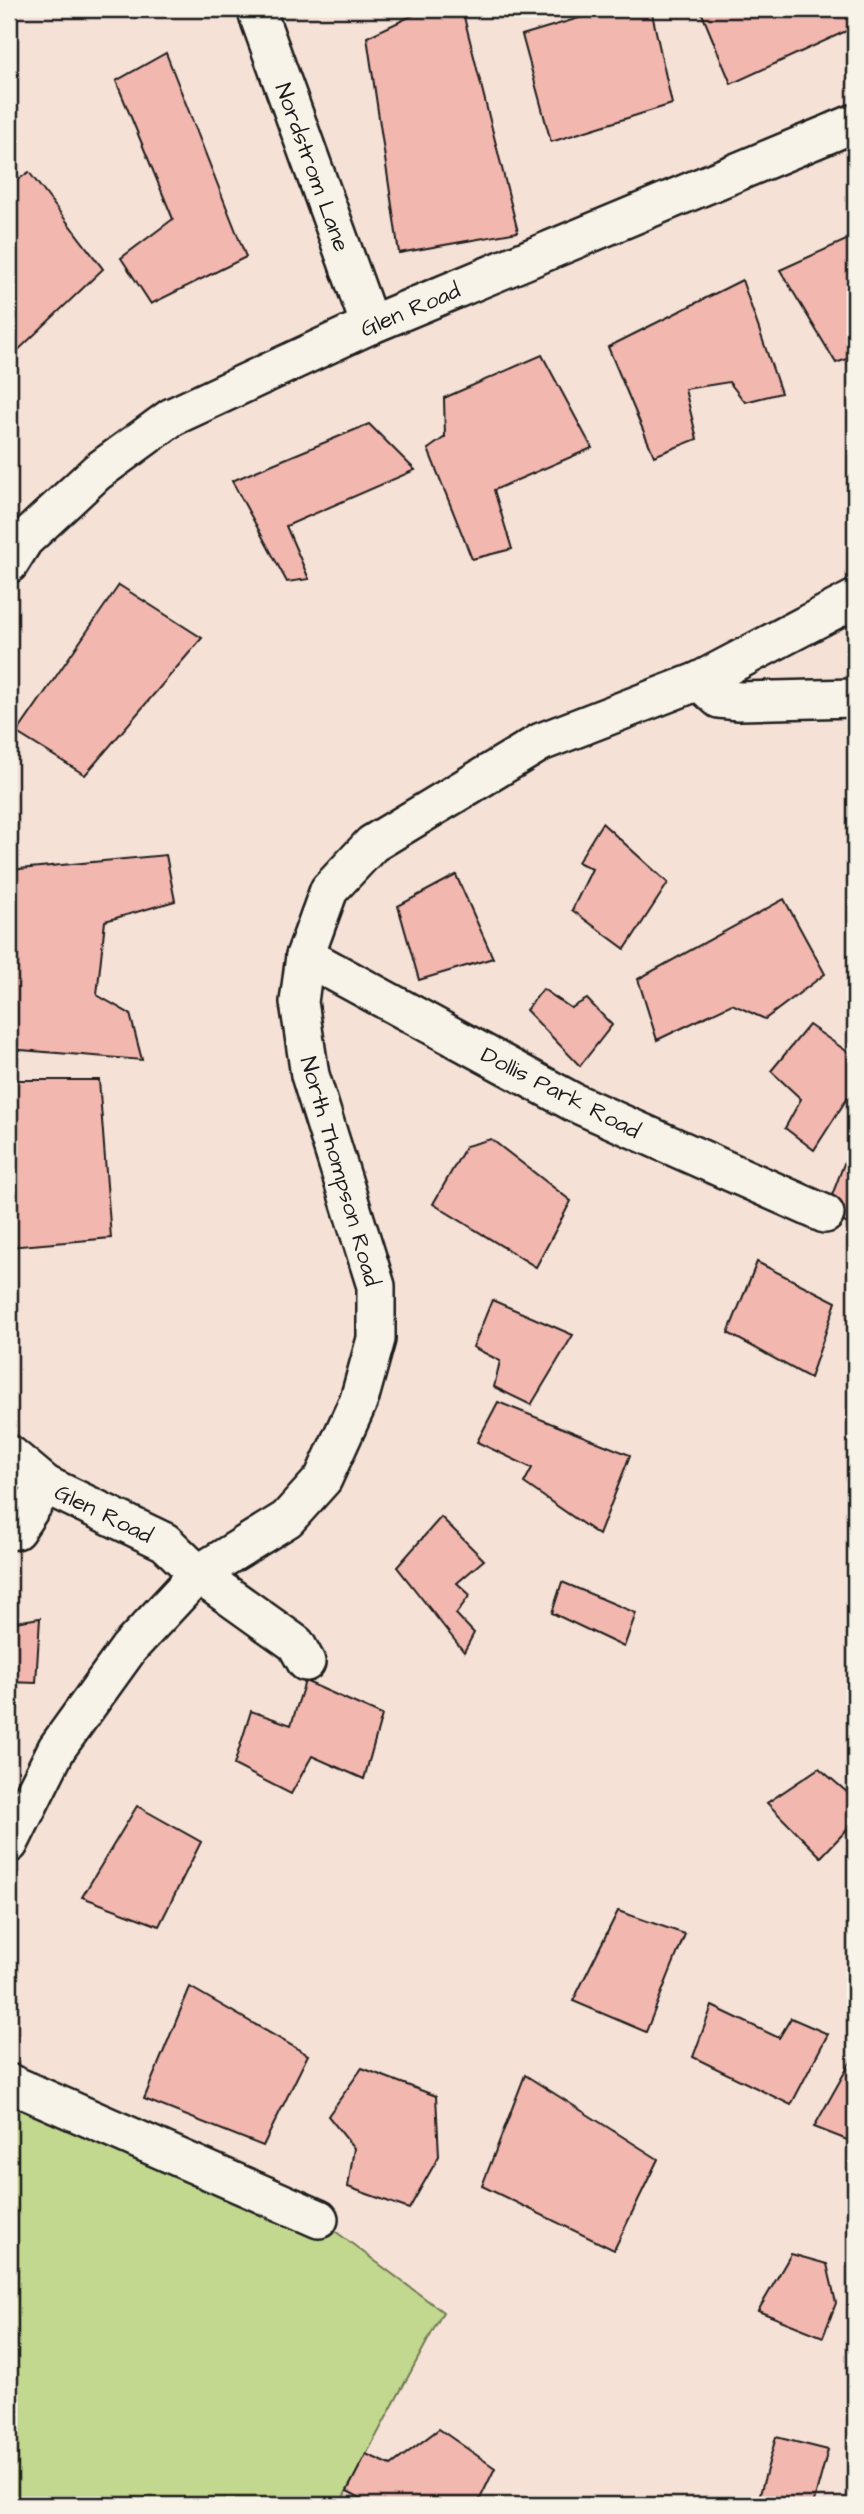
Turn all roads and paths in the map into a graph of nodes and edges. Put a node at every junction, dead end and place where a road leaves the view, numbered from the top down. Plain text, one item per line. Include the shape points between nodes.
1 (256, 9) edge
2 (855, 123) edge
3 (370, 325) junction
4 (9, 564) edge
5 (855, 599) edge
6 (699, 681) junction
7 (855, 698) edge
8 (305, 956) junction
9 (825, 1214) dead end
10 (9, 1454) edge
11 (46, 1485) junction
12 (9, 1531) edge
13 (198, 1574) junction
14 (306, 1662) dead end
15 (9, 1844) edge
16 (9, 2083) edge
17 (319, 2219) dead end

1 - 3 street, Nordstrom Lane
2 - 3 street, Glen Road
3 - 4 street, Glen Road via 172,416 97,472 24,540
5 - 6 street, North Thompson Road
6 - 7 street via 719,699
6 - 8 street, North Thompson Road via 541,743 372,844 329,890
8 - 9 street, Dollis Park Road via 573,1102
8 - 13 street, North Thompson Road via 299,1002 310,1075 376,1286 376,1339 359,1400 323,1479 286,1519
10 - 11 street, Glen Road
11 - 12 street via 16,1531
11 - 13 street, Glen Road via 165,1542
13 - 14 street, Glen Road via 296,1644
13 - 15 street, North Thompson Road via 129,1648 57,1748
16 - 17 street

